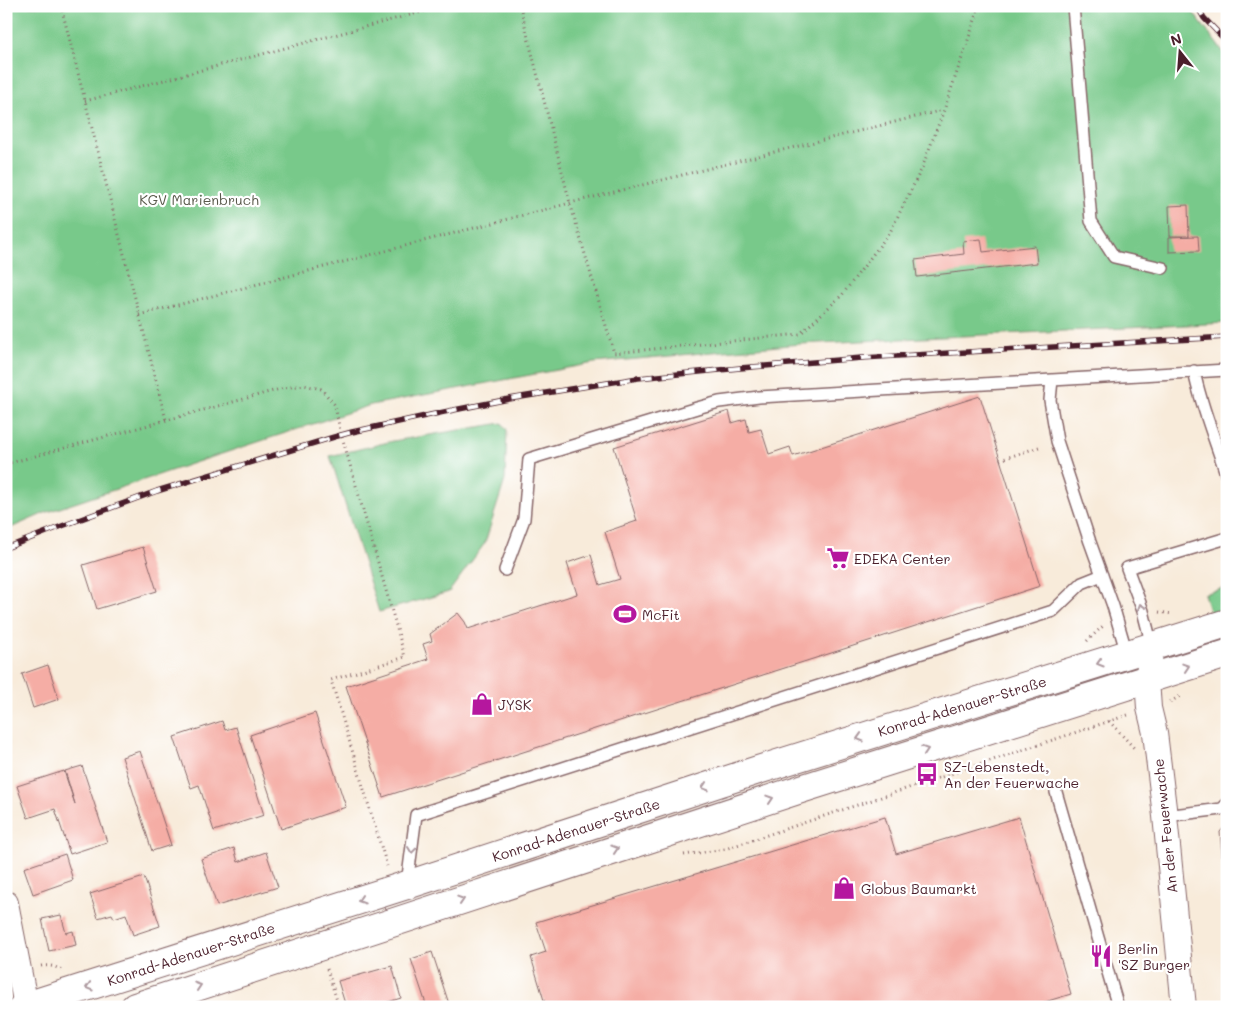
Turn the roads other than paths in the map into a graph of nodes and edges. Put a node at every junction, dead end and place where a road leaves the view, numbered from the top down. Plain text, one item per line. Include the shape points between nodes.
1 (1072, 6) edge
2 (1163, 268) dead end
3 (1227, 370) edge
4 (1194, 371) junction
5 (1052, 380) junction
6 (1227, 477) edge
7 (1227, 538) edge
8 (505, 570) dead end
9 (1102, 575) junction
10 (1227, 623) edge
11 (1152, 646) junction
12 (1126, 654) junction
13 (1227, 654) edge
14 (1147, 680) junction
15 (1056, 792) dead end
16 (1227, 804) edge
17 (1165, 816) junction
18 (398, 878) junction
19 (6, 903) edge
20 (25, 1007) edge
21 (135, 1007) edge
22 (1118, 1007) edge
23 (1184, 1007) edge

1 - 2 lane via 1092,221 1114,257
3 - 4 lane
4 - 5 lane
4 - 6 lane
5 - 8 lane via 719,402 529,459 524,519
5 - 9 lane via 1050,400 1057,441
11 -> 7 lane via 1127,568
9 - 12 lane
9 -> 18 lane via 1082,583 1053,611 416,815
10 - 11 street, Konrad-Adenauer-Straße
11 - 12 street, Konrad-Adenauer-Straße
11 - 14 street, An der Feuerwache
12 - 14 street
12 -> 18 street, Konrad-Adenauer-Straße via 758,770
14 -> 13 street
14 - 17 street, An der Feuerwache
21 -> 14 street via 792,792
15 - 22 lane
16 - 17 lane via 1222,809
17 - 23 street, An der Feuerwache
18 -> 20 street, Konrad-Adenauer-Straße
19 - 20 street, Konrad-Adenauer-Straße

